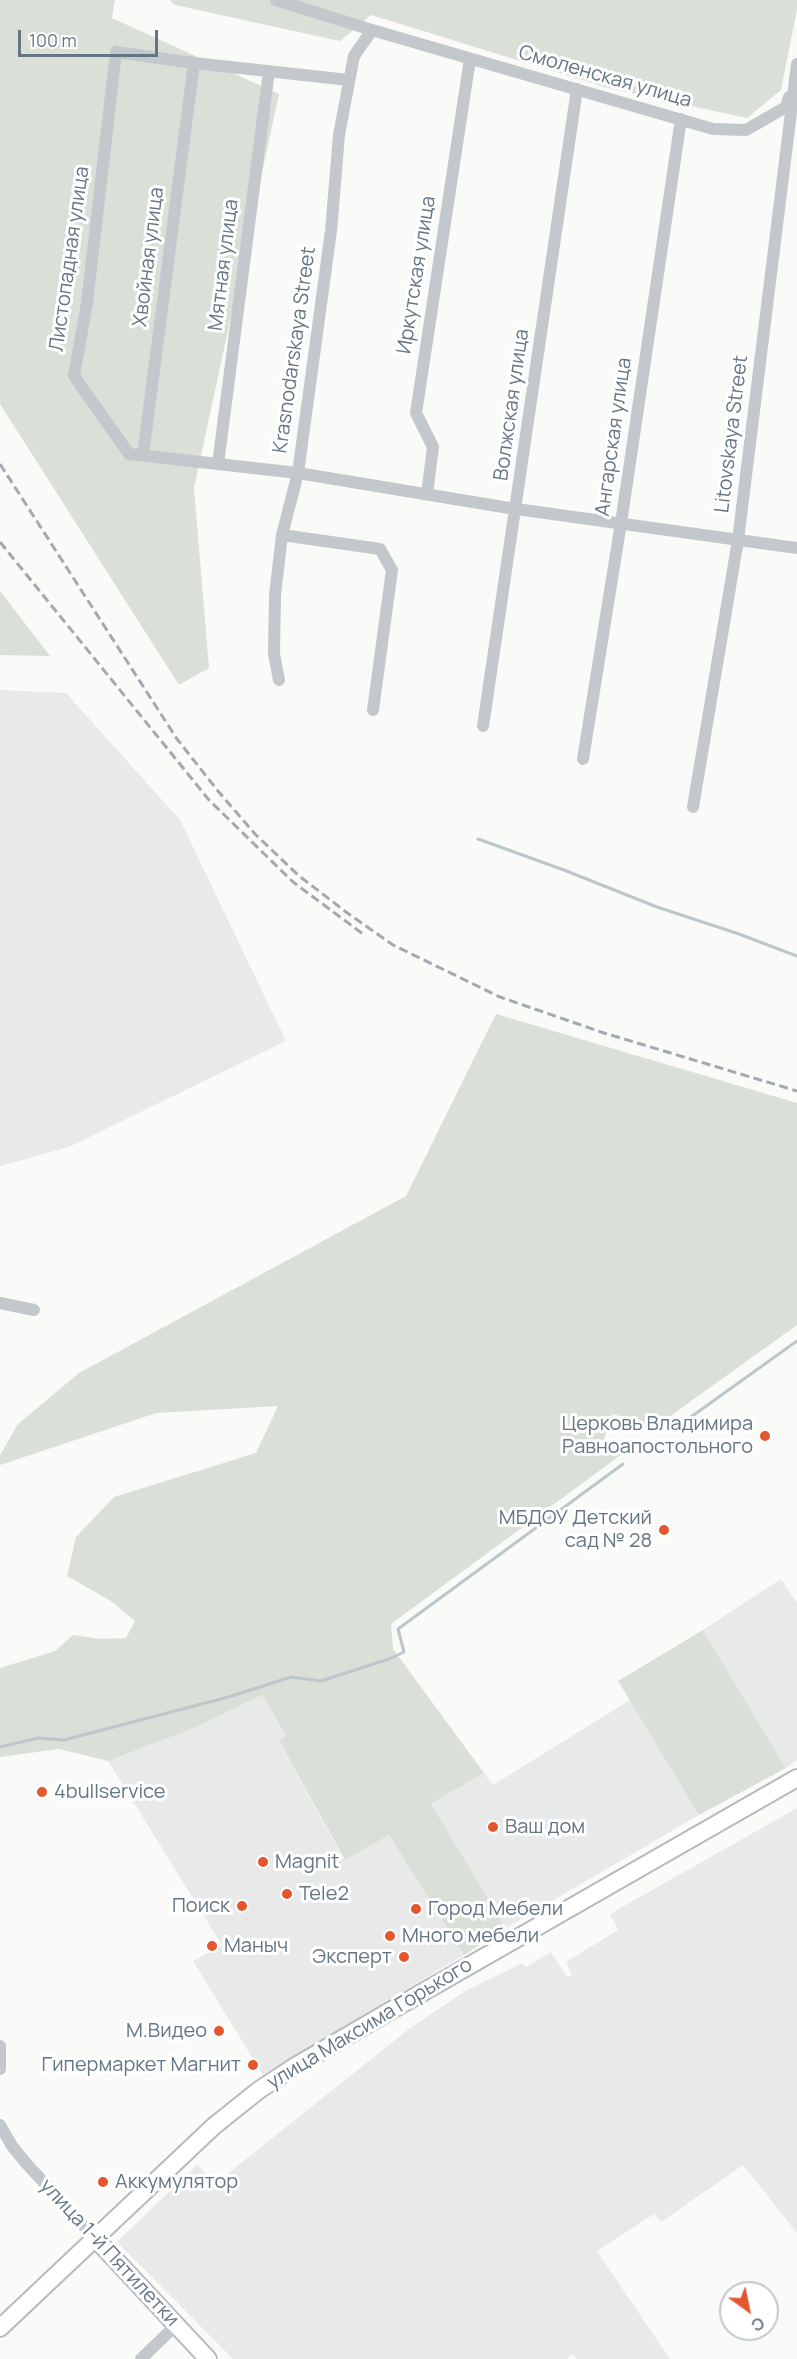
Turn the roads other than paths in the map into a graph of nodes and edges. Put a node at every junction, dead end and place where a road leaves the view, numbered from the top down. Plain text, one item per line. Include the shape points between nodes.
1 (276, 0) edge
2 (372, 30) junction
3 (470, 58) junction
4 (194, 63) junction
5 (797, 68) edge
6 (269, 71) junction
7 (349, 80) junction
8 (577, 89) junction
9 (681, 119) junction
10 (143, 455) junction
11 (218, 464) junction
12 (298, 473) junction
13 (427, 494) junction
14 (517, 509) junction
15 (621, 523) junction
16 (282, 535) junction
17 (738, 540) junction
18 (797, 548) edge
19 (279, 680) dead end
20 (373, 710) dead end
21 (483, 726) dead end
22 (583, 759) dead end
23 (693, 807) dead end
24 (0, 1303) edge
25 (34, 1310) dead end
26 (797, 1778) edge
27 (0, 2046) edge
28 (0, 2069) edge
29 (0, 2125) edge
30 (0, 2137) edge
31 (12, 2146) junction
32 (94, 2237) junction
33 (176, 2325) junction
34 (0, 2328) edge
35 (141, 2359) edge
36 (208, 2359) edge

1 - 2 street, Смоленская улица
2 - 3 street, Смоленская улица
2 - 7 street, Krasnodarskaya Street via 354,56
3 - 8 street, Смоленская улица
3 - 13 street, Иркутская улица via 416,413 433,447
4 - 6 street
4 - 10 street, Хвойная улица
4 - 10 street, Листопадная улица via 116,52 87,303 74,376 129,454
5 - 9 street, Смоленская улица via 786,107 746,130 713,129
5 - 17 street, Litovskaya Street
6 - 7 street
6 - 11 street, Мятная улица
7 - 12 street, Krasnodarskaya Street
8 - 9 street, Смоленская улица
8 - 14 street, Волжская улица
9 - 15 street, Ангарская улица
10 - 11 street
11 - 12 street
12 - 13 street
12 - 16 street, Krasnodarskaya Street
13 - 14 street
14 - 15 street
14 - 21 street, Волжская улица
15 - 17 street
15 - 22 street, Ангарская улица
16 - 19 street, Krasnodarskaya Street via 274,636
16 - 20 street via 380,549 392,570
17 - 18 street
17 - 23 street, Litovskaya Street
24 - 25 street
26 - 32 main road, улица Максима Горького via 277,2077 214,2126
27 - 28 street
29 - 31 street, улица 1-й Пятилетки
30 - 31 street, улица 1-й Пятилетки
31 - 32 street, улица 1-й Пятилетки
32 - 33 main road, улица 1-й Пятилетки
32 - 34 main road, улица Максима Горького
33 - 35 street
33 - 36 main road, улица 1-й Пятилетки

